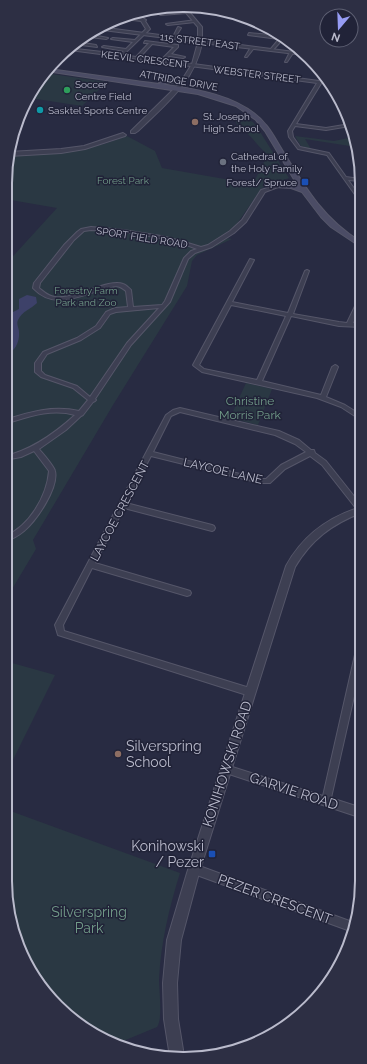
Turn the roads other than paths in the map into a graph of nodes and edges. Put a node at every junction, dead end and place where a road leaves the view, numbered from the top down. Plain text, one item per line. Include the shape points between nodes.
1 (174, 12) edge
2 (188, 12) edge
3 (161, 14) dead end
4 (142, 17) edge
5 (135, 19) edge
6 (144, 20) junction
7 (195, 21) junction
8 (168, 24) dead end
9 (179, 28) dead end
10 (109, 30) edge
11 (144, 34) junction
12 (198, 34) junction
13 (249, 34) dead end
14 (97, 36) edge
15 (271, 36) edge
16 (106, 38) dead end
17 (113, 38) dead end
18 (173, 38) junction
19 (121, 40) junction
20 (136, 41) junction
21 (279, 41) edge
22 (145, 42) dead end
23 (151, 43) junction
24 (83, 44) edge
25 (195, 44) junction
26 (222, 44) junction
27 (96, 46) dead end
28 (104, 47) dead end
29 (112, 48) junction
30 (252, 48) junction
31 (75, 50) edge
32 (127, 50) junction
33 (272, 50) junction
34 (291, 53) junction
35 (295, 53) edge
36 (191, 54) dead end
37 (168, 55) junction
38 (120, 56) junction
39 (246, 56) dead end
40 (183, 57) dead end
41 (137, 58) junction
42 (162, 61) junction
43 (286, 61) dead end
44 (189, 65) junction
45 (194, 66) junction
46 (56, 69) edge
47 (54, 71) edge
48 (182, 80) junction
49 (319, 82) joint
50 (160, 85) junction
51 (176, 87) junction
52 (193, 90) junction
53 (168, 96) junction
54 (294, 125) junction
55 (345, 126) edge
56 (14, 154) edge
57 (293, 173) junction
58 (345, 178) junction
59 (355, 179) edge
60 (302, 182) junction
61 (277, 186) junction
62 (304, 191) junction
63 (355, 194) edge
64 (355, 236) edge
65 (355, 241) edge
66 (201, 249) junction
67 (252, 260) dead end
68 (307, 271) dead end
69 (229, 303) junction
70 (164, 306) junction
71 (132, 308) junction
72 (355, 312) edge
73 (289, 314) junction
74 (349, 325) junction
75 (355, 325) edge
76 (335, 367) dead end
77 (259, 382) junction
78 (323, 397) junction
79 (93, 400) junction
80 (81, 414) junction
81 (355, 414) edge
82 (12, 420) edge
83 (34, 448) junction
84 (312, 452) junction
85 (150, 454) junction
86 (12, 456) edge
87 (355, 502) edge
88 (122, 505) junction
89 (355, 513) edge
90 (212, 528) dead end
91 (12, 536) edge
92 (91, 565) junction
93 (186, 592) dead end
94 (355, 676) edge
95 (250, 692) junction
96 (226, 769) junction
97 (326, 801) junction
98 (355, 810) edge
99 (194, 869) junction
100 (349, 926) edge
101 (176, 1052) edge

1 - 3 street
2 - 7 street
4 - 6 street
5 - 6 street
6 - 11 street via 148,27
7 - 8 street
7 - 12 street
9 - 18 street
10 - 11 street, 115 STREET EAST
11 - 18 street, 115 STREET EAST
11 - 20 street
12 - 18 street via 186,38
12 - 25 street
12 - 26 street via 202,38
13 - 15 street
14 - 16 street
17 - 19 street
18 - 25 street, 115 STREET EAST
19 - 20 street
19 - 29 street
20 - 32 street
21 - 33 street
22 - 23 street
23 - 37 street via 176,46
23 - 41 street
24 - 27 street
25 - 26 street
25 - 26 street, 115 STREET EAST
25 - 45 street
26 - 30 street, 115 STREET EAST
28 - 29 street
29 - 32 street
30 - 33 street, 115 STREET EAST
30 - 39 street
31 - 38 street, KEEVIL CRESCENT
32 - 38 street
33 - 34 street, 115 STREET EAST
34 - 35 street, 115 STREET EAST
34 - 43 street
36 - 44 street
37 - 40 street
37 - 42 street
38 - 41 street, KEEVIL CRESCENT
41 - 42 street, KEEVIL CRESCENT
42 - 44 street, KEEVIL CRESCENT
44 - 45 street, KEEVIL CRESCENT
44 - 48 street
45 - 48 street
45 - 49 street, WEBSTER STREET
46 - 50 main road, ATTRIDGE DRIVE
47 - 50 main road, ATTRIDGE DRIVE
48 - 50 main road
48 - 51 street
48 - 52 main road
49 - 54 street
50 - 51 main road, ATTRIDGE DRIVE
50 - 53 main road via 166,89
51 - 52 main road, ATTRIDGE DRIVE
51 - 53 street
52 - 53 main road
52 - 57 main road, ATTRIDGE DRIVE via 229,101 258,119
52 - 60 main road, ATTRIDGE DRIVE via 229,98 256,112 271,128
53 - 56 street via 142,125 120,130 120,135 85,147
54 - 55 street via 326,129
54 - 58 street via 290,135 296,146 328,154
57 - 60 main road, ATTRIDGE DRIVE
57 - 61 main road via 290,180
58 - 59 street
58 - 63 street
60 - 61 street
60 - 62 main road, ATTRIDGE DRIVE
60 - 64 main road, ATTRIDGE DRIVE via 327,214
61 - 62 main road via 292,186
61 - 66 street via 263,191 244,221 232,232
62 - 65 main road, ATTRIDGE DRIVE via 331,226
66 - 70 street via 186,258 172,294
66 - 71 street, SPORT FIELD ROAD via 193,245 139,234 86,229 75,237 37,283 36,288 44,295 60,299 121,285 128,290
67 - 69 street
68 - 73 street
69 - 73 street
69 - 77 street via 196,365 202,370
70 - 71 street
70 - 79 street via 129,344
71 - 79 street via 108,313 98,327 79,339 50,350 38,363 38,372 43,376 75,387
72 - 74 street
73 - 74 street
73 - 77 street
74 - 75 street
76 - 78 street
77 - 78 street
78 - 81 street
79 - 80 street
80 - 82 street via 67,410 48,410
80 - 83 street
83 - 86 street
83 - 91 street via 52,471 51,485 26,528
84 - 85 street, LAYCOE LANE via 283,467 268,481
84 - 85 street, LAYCOE CRESCENT via 292,438 277,433 180,410 170,415
84 - 87 street, LAYCOE CRESCENT
85 - 88 street, LAYCOE CRESCENT
88 - 90 street
88 - 92 street, LAYCOE CRESCENT
89 - 95 street, KONIHOWSKI ROAD via 326,525 299,550 291,566
92 - 93 street
92 - 95 street, LAYCOE CRESCENT via 60,625 61,633
94 - 97 street
95 - 96 street, KONIHOWSKI ROAD
96 - 97 street, GARVIE ROAD
96 - 99 street, KONIHOWSKI ROAD
97 - 98 street, GARVIE ROAD
99 - 100 street, PEZER CRESCENT
99 - 101 street, KONIHOWSKI ROAD via 174,940 170,983 171,1019

